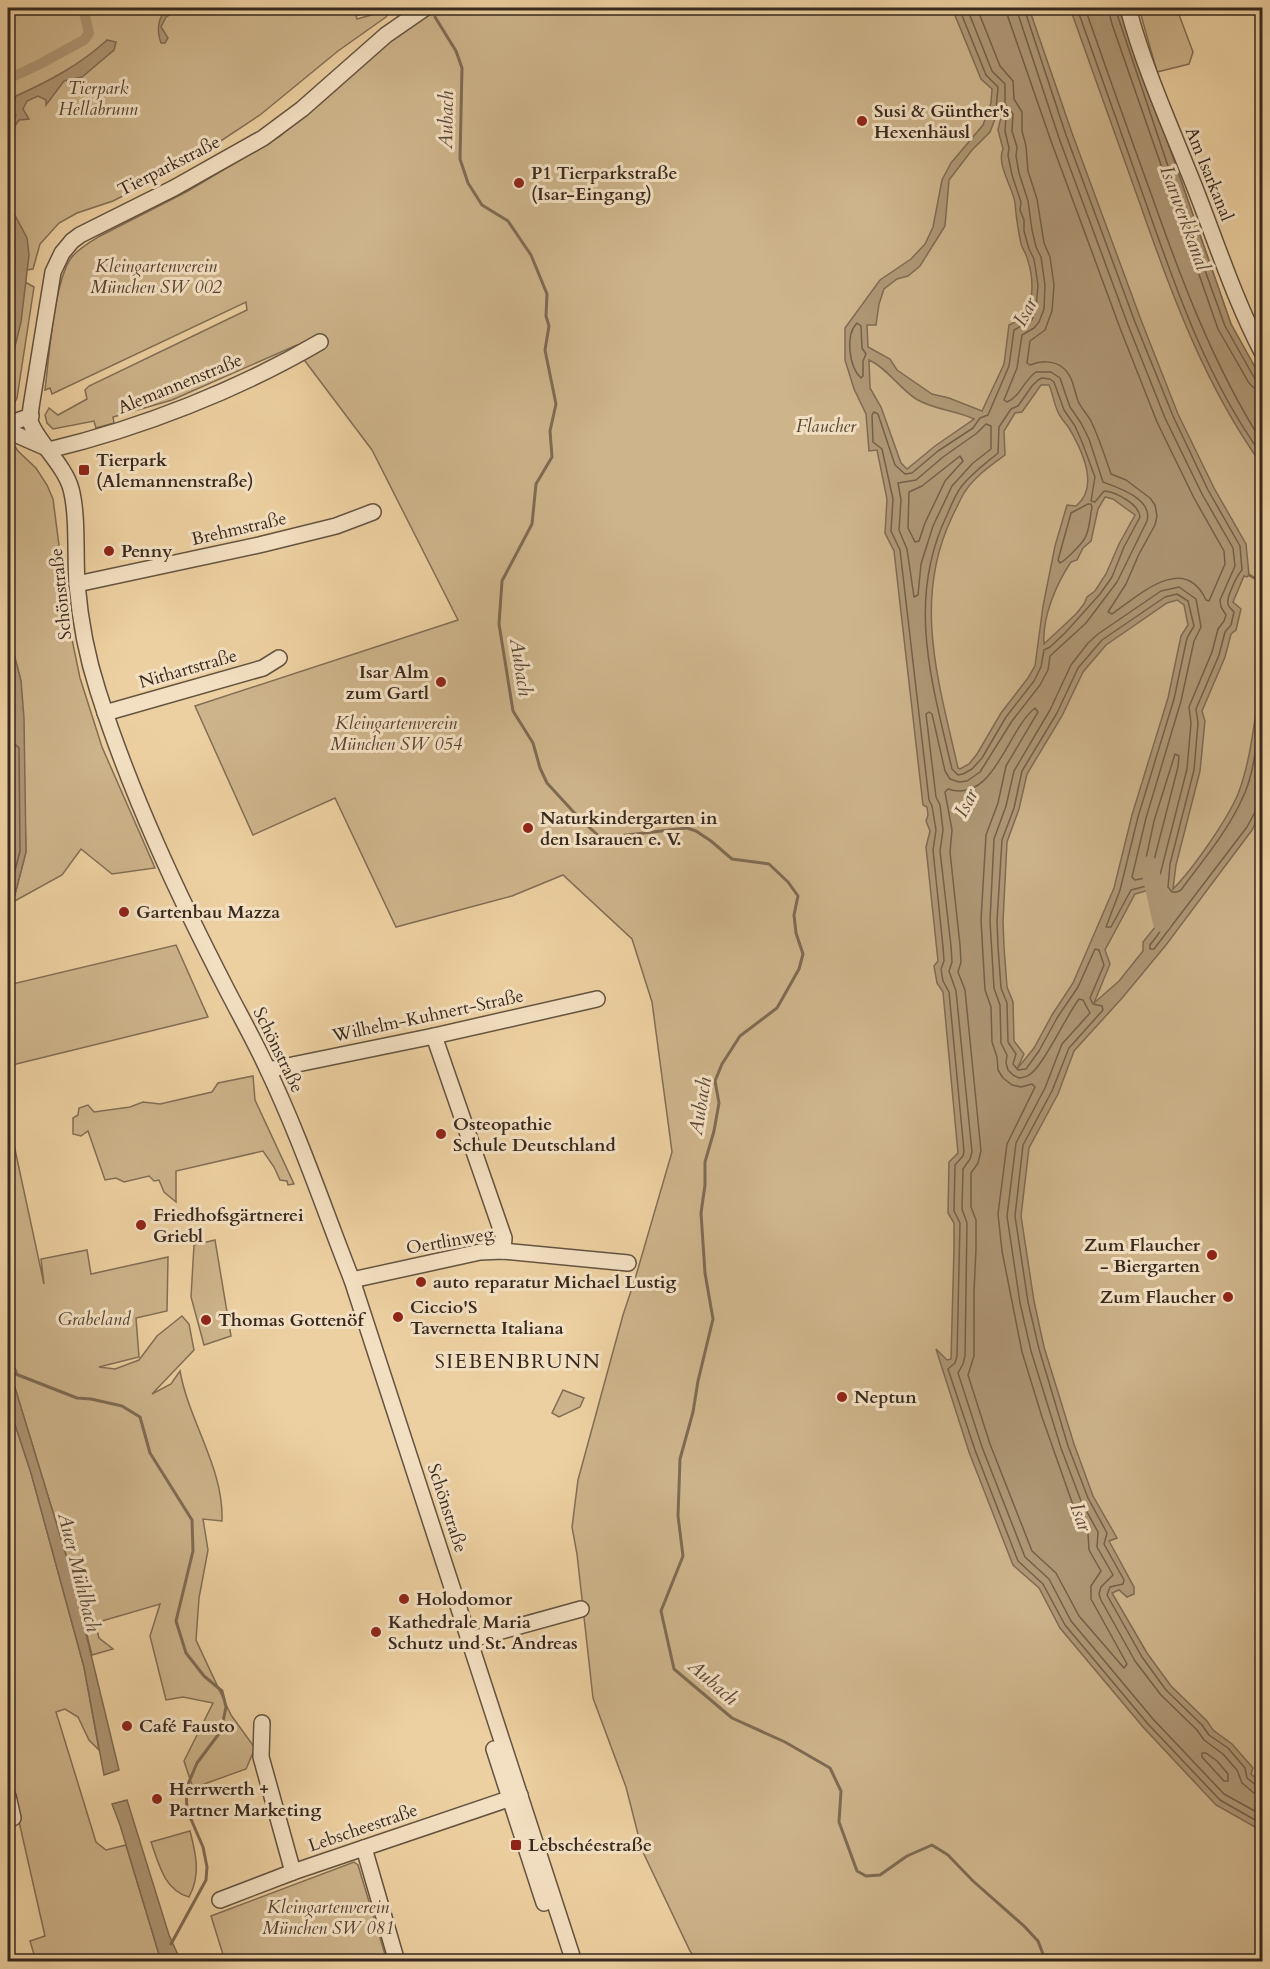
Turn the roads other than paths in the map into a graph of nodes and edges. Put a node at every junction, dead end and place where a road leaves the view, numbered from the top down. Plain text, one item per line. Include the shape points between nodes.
1 (425, 8) edge
2 (1128, 8) edge
3 (320, 342) dead end
4 (1263, 352) edge
5 (31, 416) junction
6 (8, 424) edge
7 (8, 431) edge
8 (49, 450) junction
9 (373, 512) dead end
10 (77, 584) junction
11 (279, 658) dead end
12 (105, 713) junction
13 (597, 999) dead end
14 (434, 1036) junction
15 (268, 1070) junction
16 (503, 1251) junction
17 (628, 1263) dead end
18 (351, 1280) junction
19 (581, 1609) dead end
20 (469, 1640) junction
21 (262, 1723) dead end
22 (8, 1796) edge
23 (515, 1797) junction
24 (10, 1818) edge
25 (364, 1848) junction
26 (293, 1872) junction
27 (220, 1900) dead end
28 (397, 1962) edge
29 (563, 1962) edge
30 (574, 1962) edge

1 - 5 street, Tierparkstraße via 386,35 311,102 263,138 72,241 53,272
2 - 4 street, Am Isarkanal via 1168,126 1230,285
3 - 8 street, Alemannenstraße via 230,388 171,412
5 - 6 street
5 - 8 street, Schönstraße
7 - 8 street
8 - 10 street, Schönstraße via 72,489
9 - 10 street, Brehmstraße via 336,526 259,545
10 - 12 street, Schönstraße via 91,670
11 - 12 street, Nithartstraße via 263,668
12 - 15 street, Schönstraße via 161,853
13 - 14 street, Wilhelm-Kuhnert-Straße
14 - 15 street, Wilhelm-Kuhnert-Straße
14 - 16 street via 504,1238
15 - 18 street, Schönstraße
16 - 17 street, Oertlinweg
16 - 18 street, Oertlinweg via 453,1257
18 - 20 street, Schönstraße
19 - 20 street
20 - 23 street, Schönstraße via 490,1710 492,1744
21 - 26 street via 261,1756
22 - 24 street
23 - 25 street, Lebscheestraße
23 - 29 street, Schönstraße
23 - 30 street, Schönstraße
25 - 26 street, Lebscheestraße
25 - 28 street
26 - 27 street, Lebscheestraße

